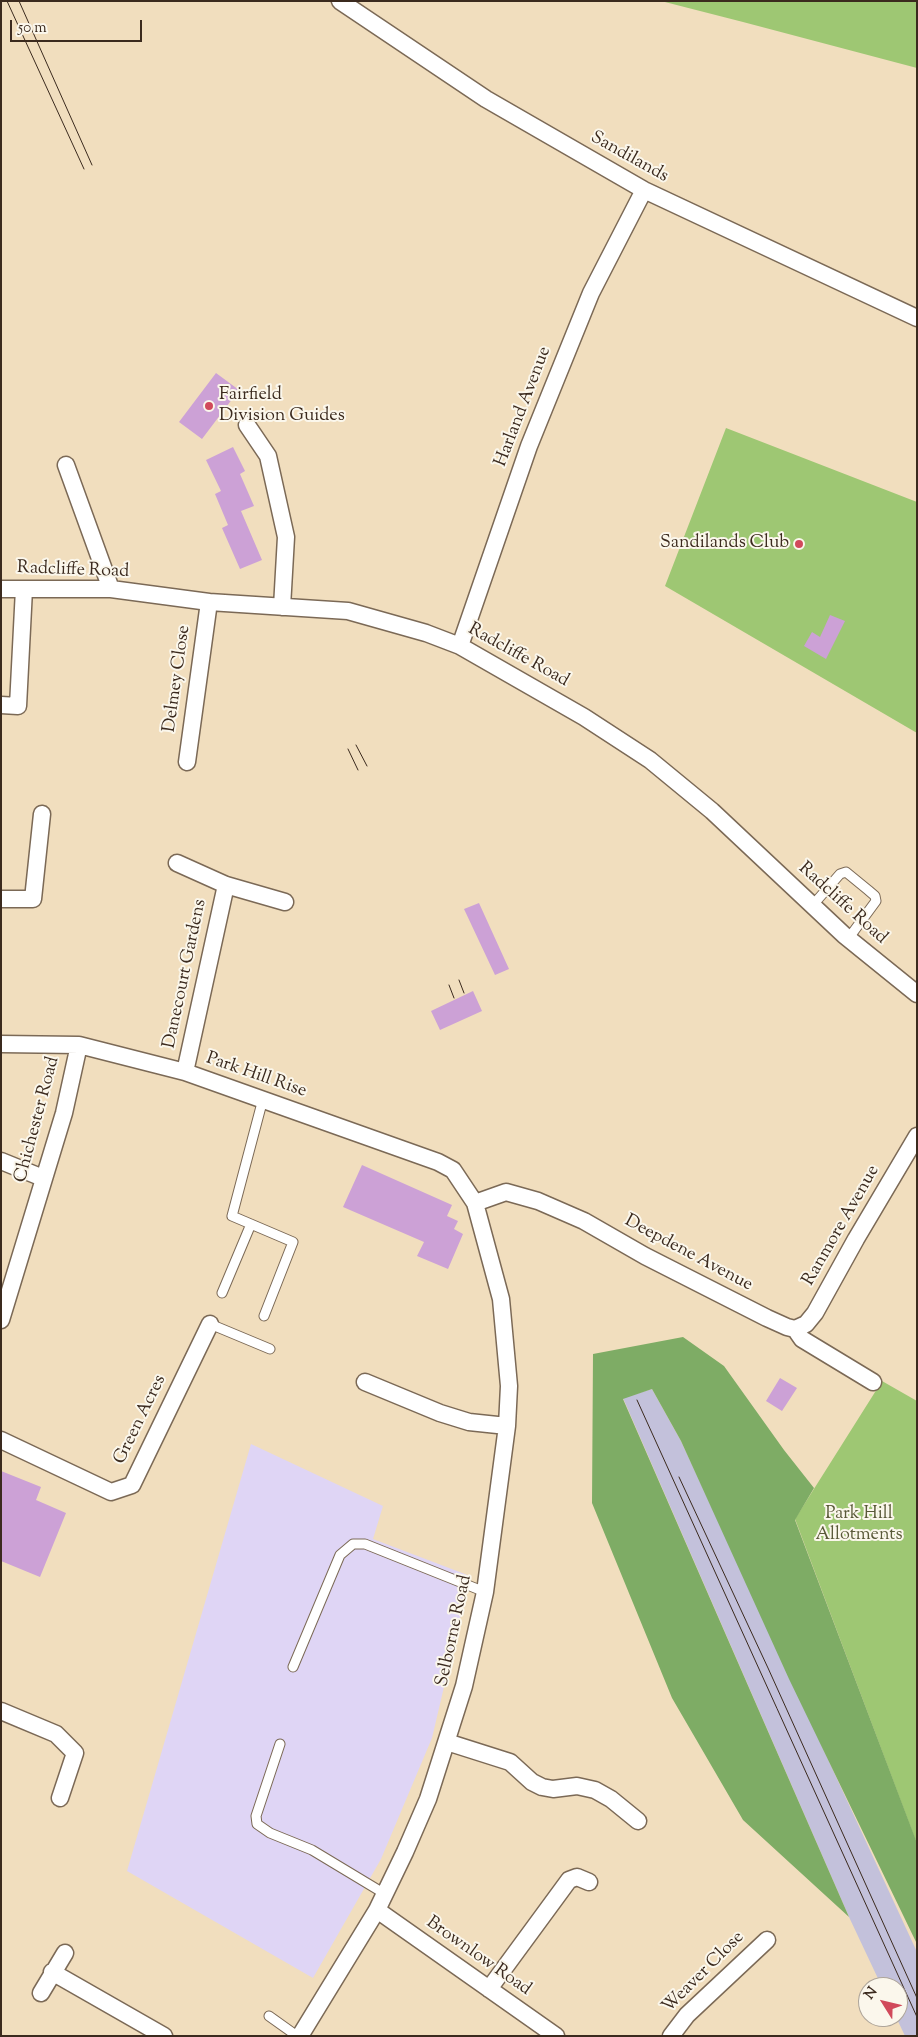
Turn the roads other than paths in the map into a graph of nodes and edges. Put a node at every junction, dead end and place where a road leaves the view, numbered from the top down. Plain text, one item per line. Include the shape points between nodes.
1 (340, 1) edge
2 (644, 190) junction
3 (917, 318) edge
4 (247, 425) dead end
5 (66, 464) dead end
6 (1, 589) edge
7 (24, 589) junction
8 (111, 589) junction
9 (209, 602) junction
10 (282, 607) junction
11 (460, 646) junction
12 (1, 705) edge
13 (187, 762) dead end
14 (42, 814) dead end
15 (177, 863) dead end
16 (226, 885) junction
17 (1, 899) edge
18 (285, 902) dead end
19 (812, 906) junction
20 (848, 939) junction
21 (917, 994) edge
22 (1, 1044) edge
23 (79, 1045) junction
24 (185, 1072) junction
25 (263, 1099) junction
26 (917, 1136) edge
27 (1, 1161) edge
28 (43, 1178) junction
29 (475, 1202) junction
30 (250, 1224) junction
31 (222, 1293) dead end
32 (264, 1316) dead end
33 (1, 1320) edge
34 (210, 1324) joint
35 (795, 1329) junction
36 (270, 1349) dead end
37 (365, 1382) dead end
38 (873, 1382) dead end
39 (507, 1426) junction
40 (1, 1440) edge
41 (485, 1592) junction
42 (293, 1667) dead end
43 (1, 1711) edge
44 (447, 1742) junction
45 (280, 1744) dead end
46 (60, 1798) dead end
47 (638, 1821) dead end
48 (589, 1882) dead end
49 (385, 1894) junction
50 (377, 1910) junction
51 (767, 1940) dead end
52 (65, 1953) dead end
53 (52, 1972) junction
54 (489, 1989) junction
55 (41, 1993) dead end
56 (269, 2016) dead end
57 (164, 2036) edge
58 (298, 2036) edge
59 (556, 2036) edge
60 (671, 2036) edge

1 - 2 street, Sandilands via 486,99
2 - 3 street, Sandilands
2 - 11 street, Harland Avenue via 591,293 554,383
4 - 10 street via 268,456 286,537
5 - 8 street
6 - 7 street, Radcliffe Road
7 - 8 street, Radcliffe Road
7 - 12 street via 18,706
8 - 9 street, Radcliffe Road
9 - 10 street, Radcliffe Road
9 - 13 street, Delmey Close
10 - 11 street, Radcliffe Road via 348,611
11 - 19 street, Radcliffe Road via 584,717 650,760 712,811
14 - 17 street via 33,899
15 - 16 street, Danecourt Gardens
16 - 18 street, Danecourt Gardens
16 - 24 street, Danecourt Gardens
19 - 20 street, Radcliffe Road
19 - 20 lane via 840,874 846,872 875,896 876,901
20 - 21 street, Radcliffe Road
22 - 23 street, Park Hill Rise
23 - 24 street, Park Hill Rise
23 - 28 street, Chichester Road via 64,1113
24 - 25 street, Park Hill Rise
25 - 29 street, Park Hill Rise via 438,1162 454,1170
25 - 30 lane via 232,1216
26 - 35 street, Ranmore Avenue via 815,1313 806,1324
27 - 28 street
28 - 33 street, Chichester Road
29 - 35 street, Deepdene Avenue via 506,1192 538,1201 584,1221 767,1318
29 - 39 street, Selborne Road via 501,1299 509,1386
30 - 31 lane
30 - 32 lane via 293,1242
34 - 36 lane
34 - 40 street, Green Acres via 132,1485 111,1492
35 - 38 street, Deepdene Avenue via 802,1339
37 - 39 street via 454,1418
39 - 41 street, Selborne Road
41 - 42 lane via 365,1544 353,1544 340,1555
41 - 44 street, Selborne Road via 464,1686
43 - 46 street via 56,1734 75,1753
44 - 47 street via 510,1762 542,1787 578,1786 595,1790
44 - 49 street, Selborne Road via 428,1798
45 - 49 lane via 257,1824 270,1833 312,1850
48 - 54 street via 577,1877 569,1880
49 - 50 street, Selborne Road
50 - 54 street, Brownlow Road
50 - 58 street, Selborne Road
51 - 60 street, Weaver Close via 687,2015
52 - 53 street
53 - 55 street
53 - 57 street
54 - 59 street, Brownlow Road
56 - 58 lane

